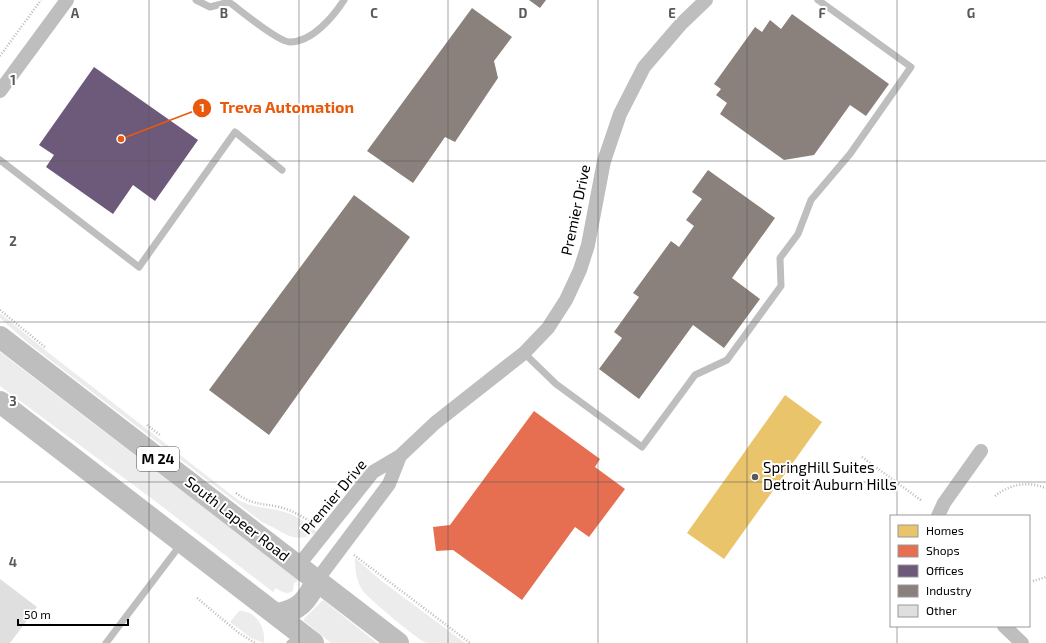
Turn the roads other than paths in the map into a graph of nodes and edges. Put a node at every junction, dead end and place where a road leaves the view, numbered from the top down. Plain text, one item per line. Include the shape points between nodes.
1 (67, 0) edge
2 (196, 0) edge
3 (344, 0) edge
4 (706, 0) edge
5 (818, 0) edge
6 (0, 91) edge
7 (0, 160) edge
8 (282, 170) dead end
9 (0, 338) edge
10 (524, 353) junction
11 (0, 402) edge
12 (981, 451) dead end
13 (400, 456) junction
14 (938, 515) edge
15 (182, 543) junction
16 (298, 566) junction
17 (317, 580) junction
18 (276, 614) junction
19 (1005, 627) edge
20 (302, 640) edge
21 (1015, 641) edge
22 (106, 643) edge
23 (398, 643) edge

1 - 6 street
2 - 3 lane via 210,7 229,2 289,42 307,38
4 - 10 street, Premier Drive via 681,24 644,67 632,88 605,155 588,245 580,270 566,300 548,328
5 - 10 lane via 911,67 850,154 811,200 798,234 780,258 781,286 727,360 695,375 642,447 556,384
7 - 8 lane via 139,267 235,132
9 - 16 main road, South Lapeer Road / M 24
10 - 13 street, Premier Drive via 435,423
11 - 15 main road
12 - 14 street via 944,503
13 - 16 street, Premier Drive via 373,472
13 - 17 street, Premier Drive via 389,484
15 - 18 main road
15 - 22 lane
16 - 17 main road, South Lapeer Road / M 24
17 - 18 main road via 308,597 295,609
17 - 23 main road, South Lapeer Road / M 24
18 - 20 main road
19 - 21 street

